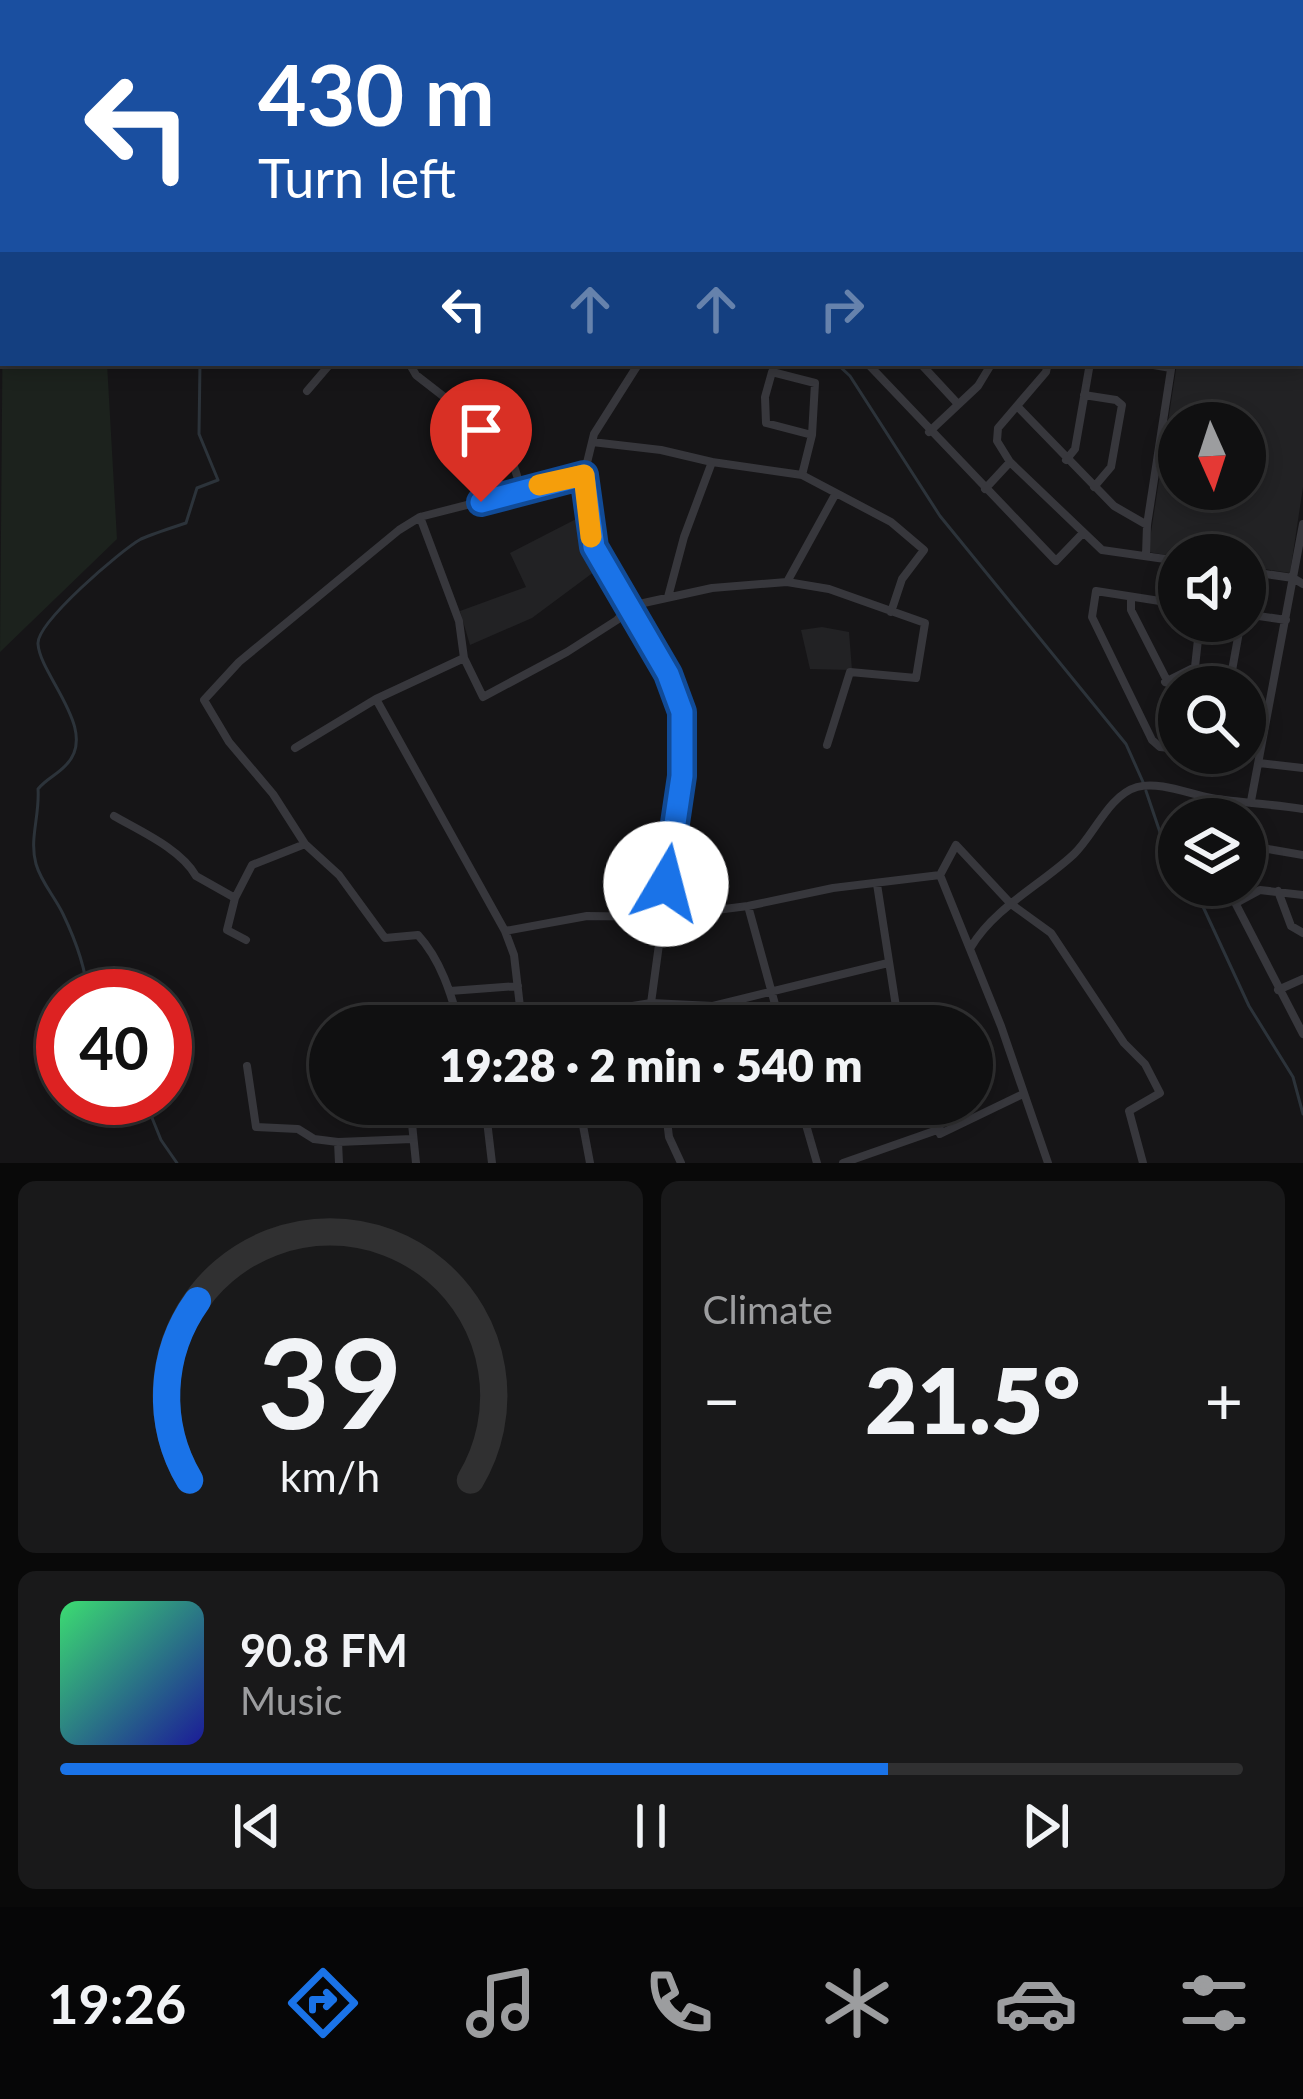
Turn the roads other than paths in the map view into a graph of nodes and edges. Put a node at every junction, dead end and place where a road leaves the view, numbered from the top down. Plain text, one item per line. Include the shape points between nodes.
1 (1050, 0) edge
2 (1063, 0) edge
3 (328, 366) edge
4 (411, 366) edge
5 (637, 366) edge
6 (870, 366) edge
7 (923, 366) edge
8 (990, 366) edge
9 (1047, 366) edge
10 (1089, 366) edge
11 (1172, 366) edge
12 (307, 391) dead end
13 (1084, 394) junction
14 (957, 403) junction
15 (1018, 407) junction
16 (929, 432) junction
17 (812, 434) junction
18 (592, 442) junction
19 (1066, 460) junction
20 (712, 462) junction
21 (1010, 462) junction
22 (584, 475) junction
23 (802, 475) junction
24 (1094, 487) junction
25 (521, 489) junction
26 (985, 489) junction
27 (836, 493) junction
28 (420, 518) junction
29 (1303, 524) edge
30 (1147, 525) junction
31 (1082, 535) junction
32 (1146, 555) junction
33 (1158, 557) edge
34 (1266, 575) edge
35 (1298, 581) edge
36 (787, 582) junction
37 (668, 597) junction
38 (1131, 598) junction
39 (1158, 601) edge
40 (630, 606) junction
41 (890, 612) junction
42 (1266, 619) edge
43 (1286, 620) junction
44 (464, 658) junction
45 (1158, 666) edge
46 (916, 678) junction
47 (915, 691) dead end
48 (376, 699) junction
49 (1266, 726) edge
50 (1158, 744) edge
51 (827, 745) dead end
52 (295, 748) dead end
53 (1266, 764) edge
54 (1303, 768) edge
55 (1210, 798) edge
56 (1266, 803) edge
57 (1303, 809) edge
58 (114, 816) dead end
59 (305, 844) junction
60 (1266, 850) edge
61 (1303, 855) edge
62 (940, 874) junction
63 (877, 884) junction
64 (1266, 890) edge
65 (1278, 891) junction
66 (1303, 895) edge
67 (235, 898) junction
68 (1011, 904) junction
69 (748, 906) junction
70 (1237, 906) edge
71 (662, 917) junction
72 (505, 931) junction
73 (1303, 933) edge
74 (246, 940) dead end
75 (970, 948) junction
76 (888, 963) junction
77 (1303, 979) edge
78 (518, 986) junction
79 (772, 990) junction
80 (1278, 990) junction
81 (450, 991) junction
82 (651, 1003) junction
83 (454, 1005) edge
84 (520, 1005) edge
85 (642, 1005) edge
86 (776, 1005) edge
87 (895, 1005) edge
88 (1303, 1034) edge
89 (248, 1066) dead end
90 (1023, 1094) junction
91 (411, 1125) edge
92 (487, 1125) edge
93 (583, 1125) edge
94 (668, 1125) edge
95 (806, 1125) edge
96 (938, 1125) edge
97 (940, 1129) junction
98 (412, 1139) junction
99 (338, 1142) junction
100 (339, 1163) edge
101 (416, 1163) edge
102 (492, 1163) edge
103 (590, 1163) edge
104 (681, 1163) edge
105 (817, 1163) edge
106 (843, 1163) edge
107 (1048, 1163) edge
108 (1143, 1163) edge

1 - 2 street
3 - 12 street
4 - 25 street via 461,410 484,446 508,455
5 - 18 street
6 - 16 street
7 - 14 street
8 - 14 street
9 - 15 street
10 - 13 street
11 - 30 street
13 - 19 street
13 - 24 street via 1122,406 1112,467
14 - 16 street
15 - 19 street
15 - 21 street via 998,428
16 - 26 street
17 - 17 street via 815,383 772,372 767,424
17 - 23 street
18 - 20 street
18 - 22 street
19 - 24 street
20 - 23 street
20 - 37 street
21 - 26 street
21 - 31 street
22 - 25 street
22 - 40 street via 594,547
23 - 27 street
24 - 30 street
25 - 28 street
26 - 31 street via 1056,561
27 - 36 street
27 - 41 street via 924,550
28 - 44 street via 459,621
28 - 59 street via 239,662 204,700
29 - 35 street
30 - 32 street
31 - 32 street via 1102,550
32 - 33 street
34 - 35 street
35 - 43 street
36 - 37 street
36 - 41 street
37 - 40 street
38 - 39 street
38 - 45 street
38 - 50 street via 1096,591 1092,617
40 - 44 street via 483,698
40 - 71 street via 682,712 682,776
41 - 46 street via 925,623
42 - 43 street
43 - 49 street
44 - 48 street
46 - 47 street
46 - 51 street via 850,672
48 - 52 street
48 - 72 street
53 - 54 street
55 - 68 street via 1144,786 1111,806 1071,857
56 - 57 street
58 - 67 street
59 - 67 street via 251,866
59 - 81 street via 385,938 418,935
60 - 61 street
62 - 63 street
62 - 68 street via 956,845
62 - 75 street
63 - 69 street
63 - 76 street
64 - 65 street
65 - 66 street
65 - 73 street via 1291,926
67 - 74 street via 226,930
68 - 75 street
68 - 108 street via 1052,933 1160,1093 1129,1112
69 - 71 street
69 - 79 street
70 - 80 street
71 - 72 street via 587,916
71 - 82 street
72 - 78 street
75 - 90 street
76 - 79 street
76 - 87 street
77 - 80 street
78 - 81 street
78 - 84 street
79 - 82 street via 713,1006
79 - 86 street
80 - 88 street
81 - 83 street
82 - 85 street
89 - 99 street via 256,1127
90 - 97 street
90 - 107 street
91 - 98 street
92 - 102 street
93 - 103 street
94 - 104 street
95 - 105 street
96 - 97 street
97 - 106 street
98 - 99 street
98 - 101 street
99 - 100 street

